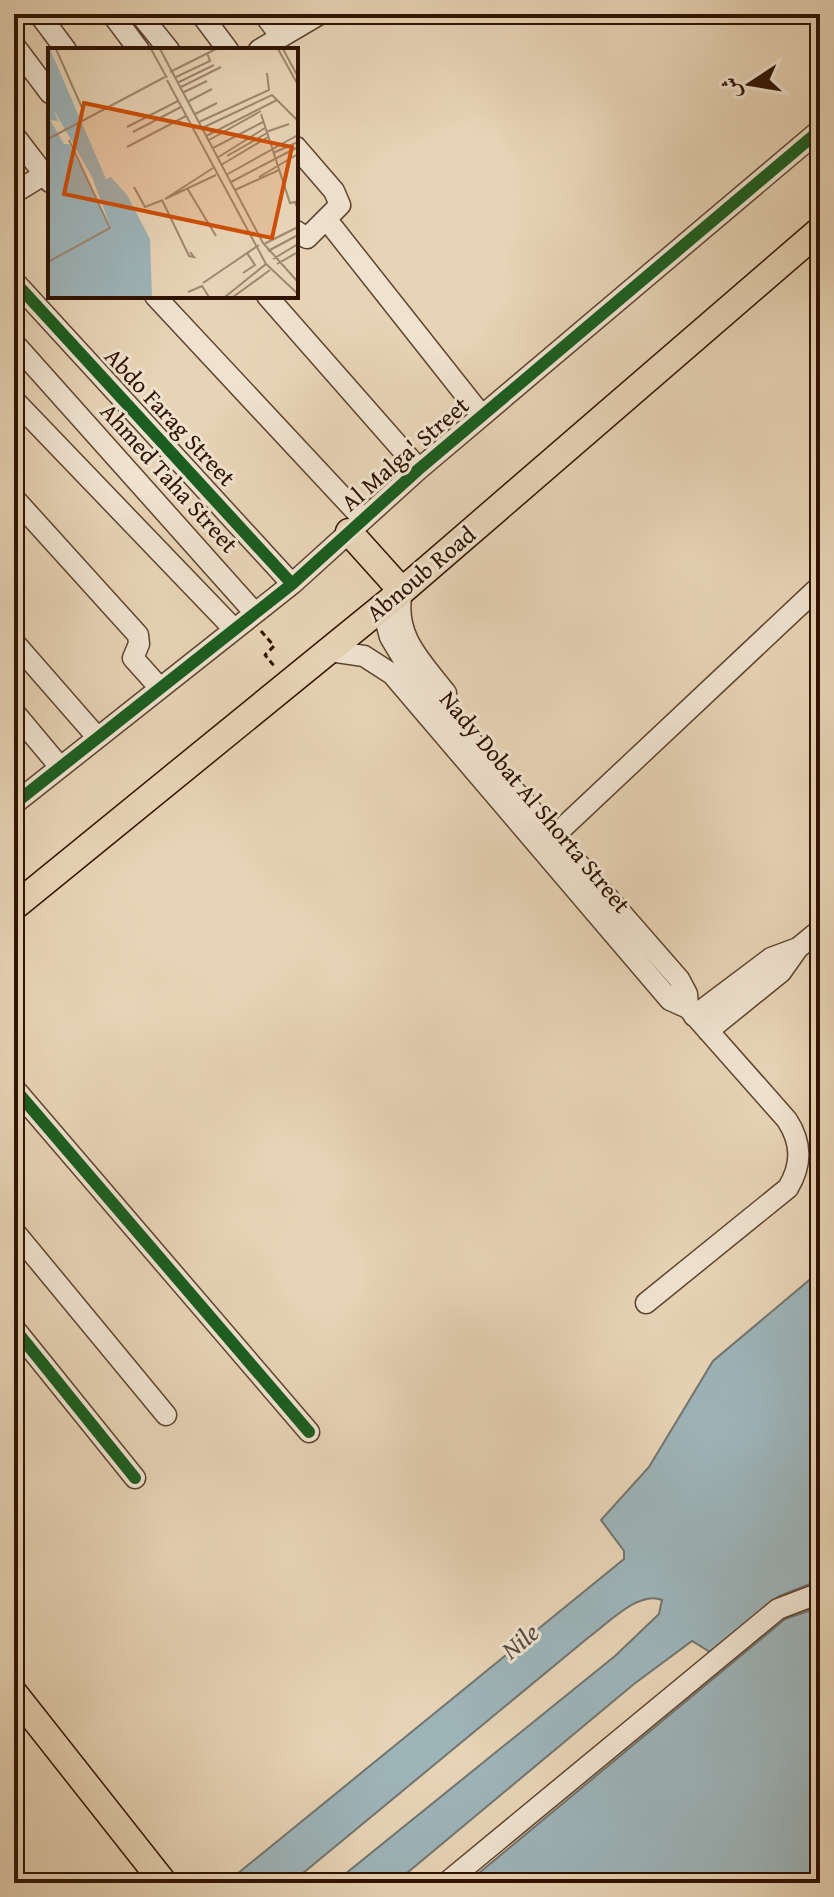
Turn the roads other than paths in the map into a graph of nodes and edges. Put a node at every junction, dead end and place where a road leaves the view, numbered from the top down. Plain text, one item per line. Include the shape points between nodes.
1 (39, 14) edge
2 (112, 14) edge
3 (140, 14) edge
4 (201, 14) edge
5 (264, 14) edge
6 (320, 14) edge
7 (281, 37) junction
8 (14, 45) edge
9 (64, 48) edge
10 (138, 48) edge
11 (167, 48) edge
12 (226, 48) edge
13 (262, 48) edge
14 (48, 90) edge
15 (820, 130) edge
16 (14, 135) edge
17 (298, 149) edge
18 (48, 176) edge
19 (14, 193) edge
20 (327, 220) junction
21 (820, 230) edge
22 (298, 232) edge
23 (14, 281) edge
24 (157, 298) edge
25 (269, 298) edge
26 (14, 343) edge
27 (14, 400) edge
28 (482, 416) junction
29 (419, 469) junction
30 (14, 498) edge
31 (356, 530) junction
32 (292, 584) junction
33 (820, 586) edge
34 (402, 591) junction
35 (382, 608) junction
36 (255, 619) junction
37 (233, 628) junction
38 (14, 642) edge
39 (330, 651) junction
40 (159, 687) junction
41 (427, 702) junction
42 (14, 712) edge
43 (460, 728) junction
44 (97, 737) junction
45 (60, 767) junction
46 (14, 804) edge
47 (554, 836) junction
48 (14, 907) edge
49 (820, 930) edge
50 (697, 1018) junction
51 (14, 1088) edge
52 (14, 1231) edge
53 (646, 1303) dead end
54 (14, 1328) edge
55 (166, 1415) dead end
56 (309, 1432) dead end
57 (135, 1478) dead end
58 (820, 1593) edge
59 (14, 1693) edge
60 (14, 1720) edge
61 (92, 1808) junction
62 (143, 1883) edge
63 (164, 1883) edge
64 (446, 1883) edge

1 - 9 street
2 - 10 street
3 - 11 street
4 - 12 street
5 - 7 street
6 - 7 street
7 - 13 street
8 - 14 street
15 - 28 street, Al Malga' Street
16 - 18 street
17 - 20 street via 340,199
18 - 19 street
20 - 22 street via 307,238
20 - 28 street
21 - 34 main road, Abnoub Road
23 - 32 street, Abdo Farag Street
24 - 31 street
25 - 29 street
26 - 36 street, Ahmed Taha Street
27 - 37 street
28 - 29 street, Al Malga' Street
29 - 31 street, Al Malga' Street
30 - 40 street via 138,635 133,658
31 - 32 street, Al Malga' Street
31 - 34 main road
32 - 36 street, Al Malga' Street
33 - 47 street
34 - 35 main road, Abnoub Road
34 - 43 street via 404,637 464,716
35 - 39 main road, Abnoub Road
35 - 41 street, Nady Dobat Al Shorta Street via 397,651
36 - 37 street, Al Malga' Street
37 - 40 street, Al Malga' Street
38 - 44 street
39 - 41 street, Nady Dobat Al Shorta Street via 353,653 383,666
39 - 48 main road, Abnoub Road
40 - 44 street, Al Malga' Street
41 - 43 street, Nady Dobat Al Shorta Street
41 - 50 street, Nady Dobat Al Shorta Street via 670,1000
42 - 45 street
43 - 47 street, Nady Dobat Al Shorta Street
44 - 45 street, Al Malga' Street
45 - 46 street, Al Malga' Street
47 - 50 street, Nady Dobat Al Shorta Street via 679,979
49 - 50 street via 781,972
50 - 53 street, Nady Dobat Al Shorta Street via 787,1120 799,1149 797,1170 788,1188
51 - 56 street
52 - 55 street
54 - 57 street
58 - 64 street via 778,1609
59 - 61 main road
60 - 61 main road
61 - 62 main road
61 - 63 main road

